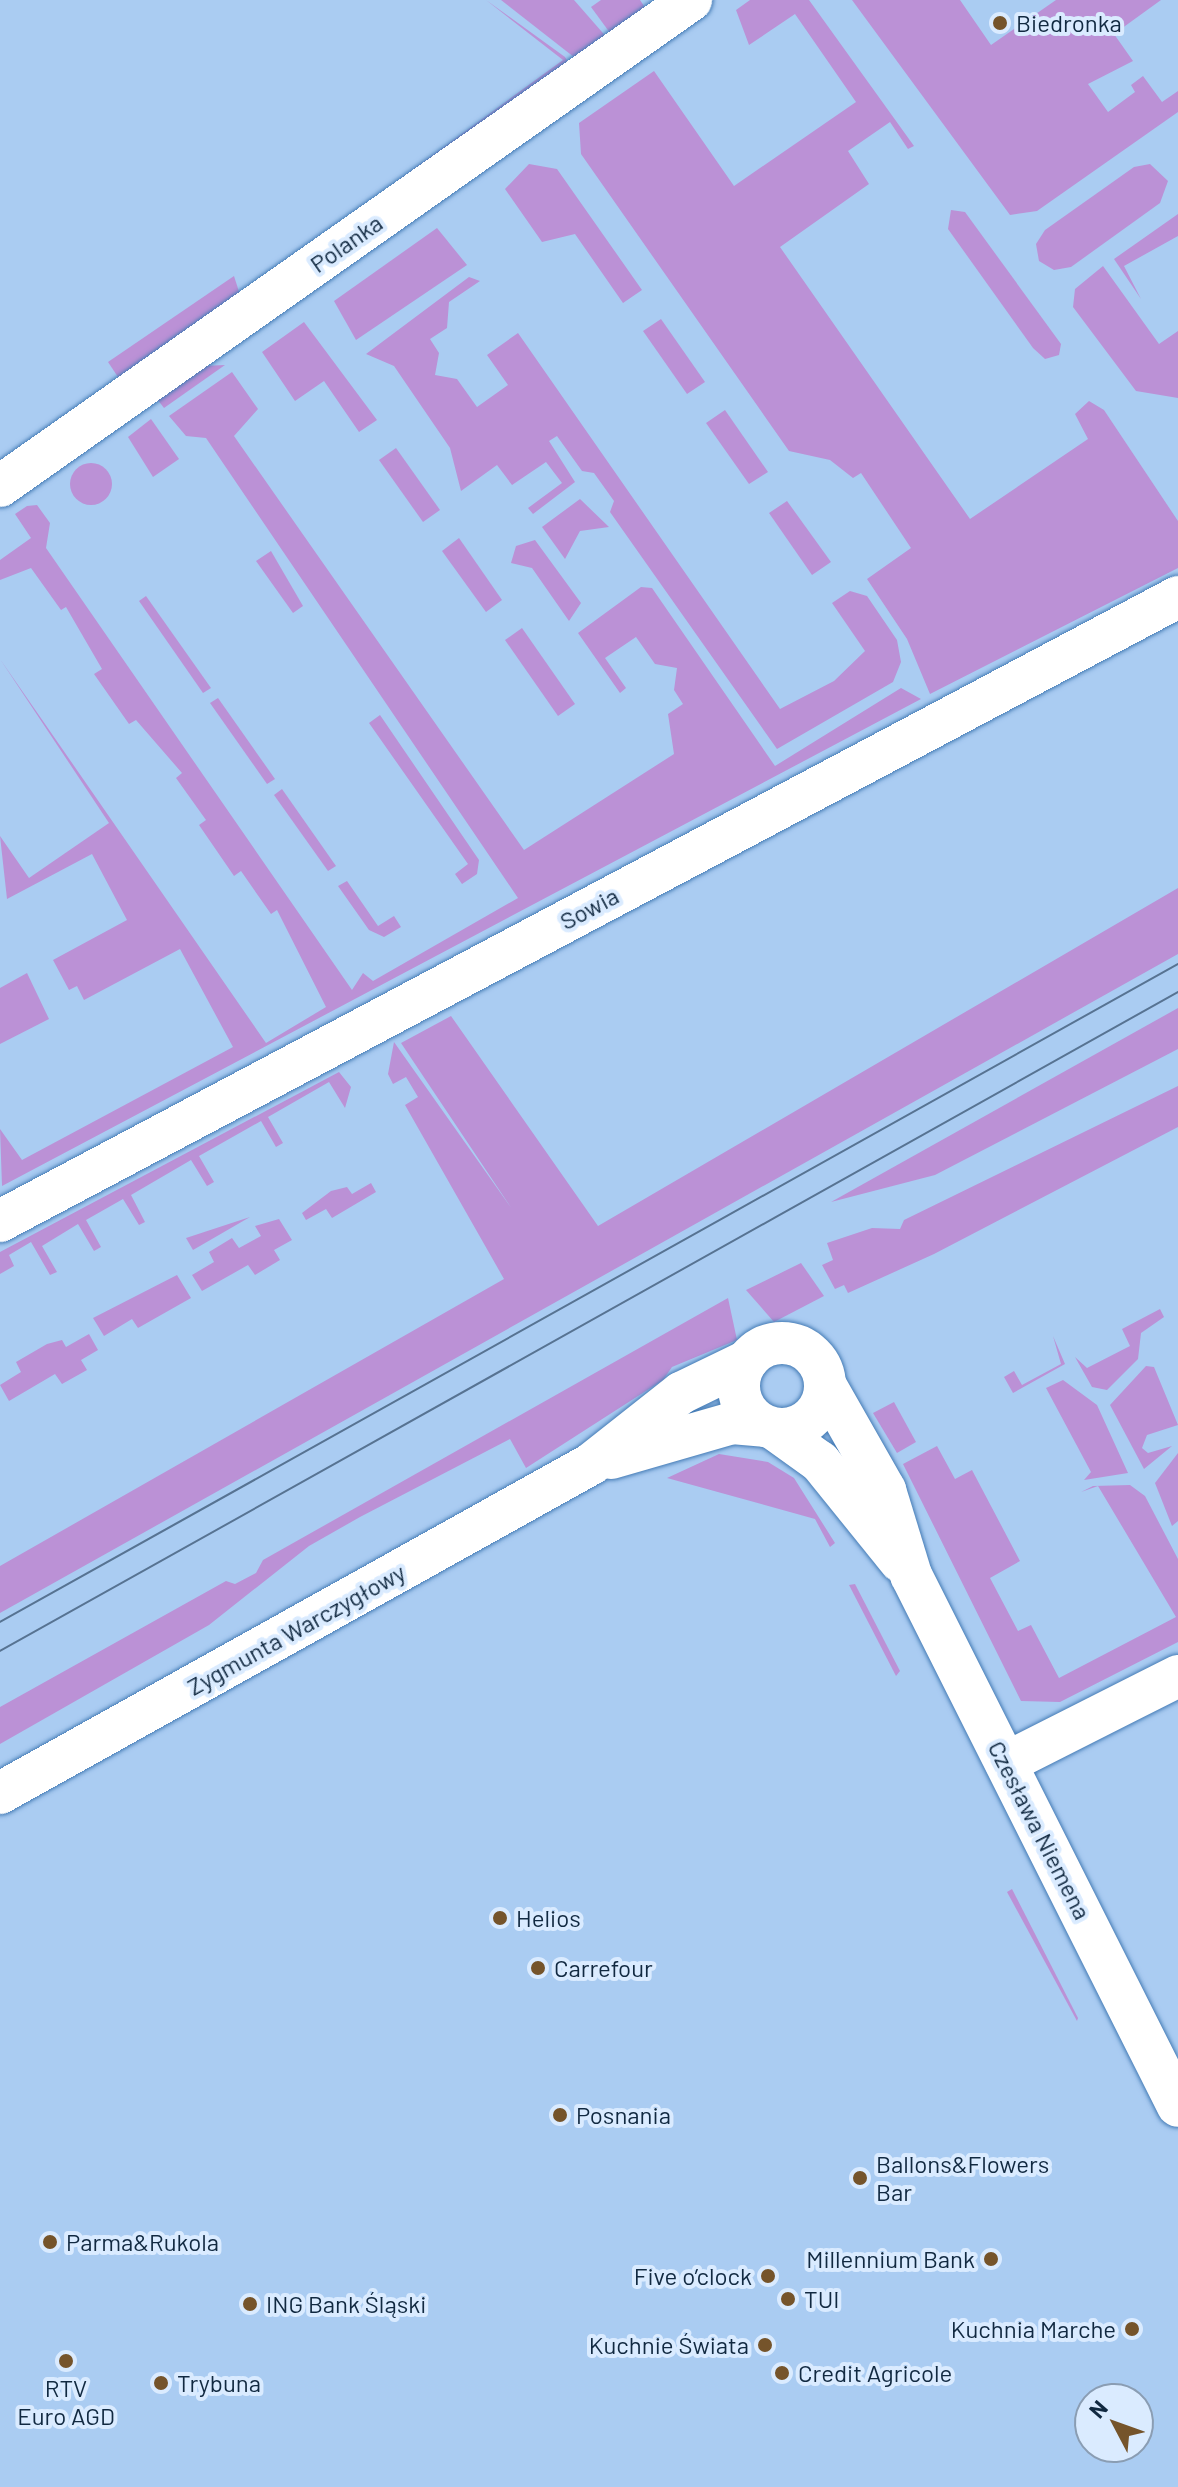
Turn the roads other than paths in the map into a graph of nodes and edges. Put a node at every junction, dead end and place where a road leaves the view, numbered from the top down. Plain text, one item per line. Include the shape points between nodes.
1 (691, 0) edge
2 (0, 486) edge
3 (1178, 597) edge
4 (0, 1221) edge
5 (747, 1361) junction
6 (826, 1386) junction
7 (769, 1427) junction
8 (591, 1464) junction
9 (911, 1575) junction
10 (1178, 1676) edge
11 (1006, 1763) junction
12 (0, 1793) edge
13 (1176, 2095) edge

1 - 2 street, Polanka
3 - 4 street, Sowia
5 - 6 street via 774,1344 796,1345 814,1357
5 - 7 street via 739,1381 742,1402
5 - 8 street, Zygmunta Warczygłowy via 681,1393
6 - 7 street via 814,1416
6 - 9 street, Czesława Niemena via 885,1490
7 - 8 street, Zygmunta Warczygłowy via 732,1423
7 - 9 street, Czesława Niemena via 820,1462
8 - 12 street, Zygmunta Warczygłowy
9 - 11 street, Czesława Niemena
10 - 11 street
11 - 13 street, Czesława Niemena

